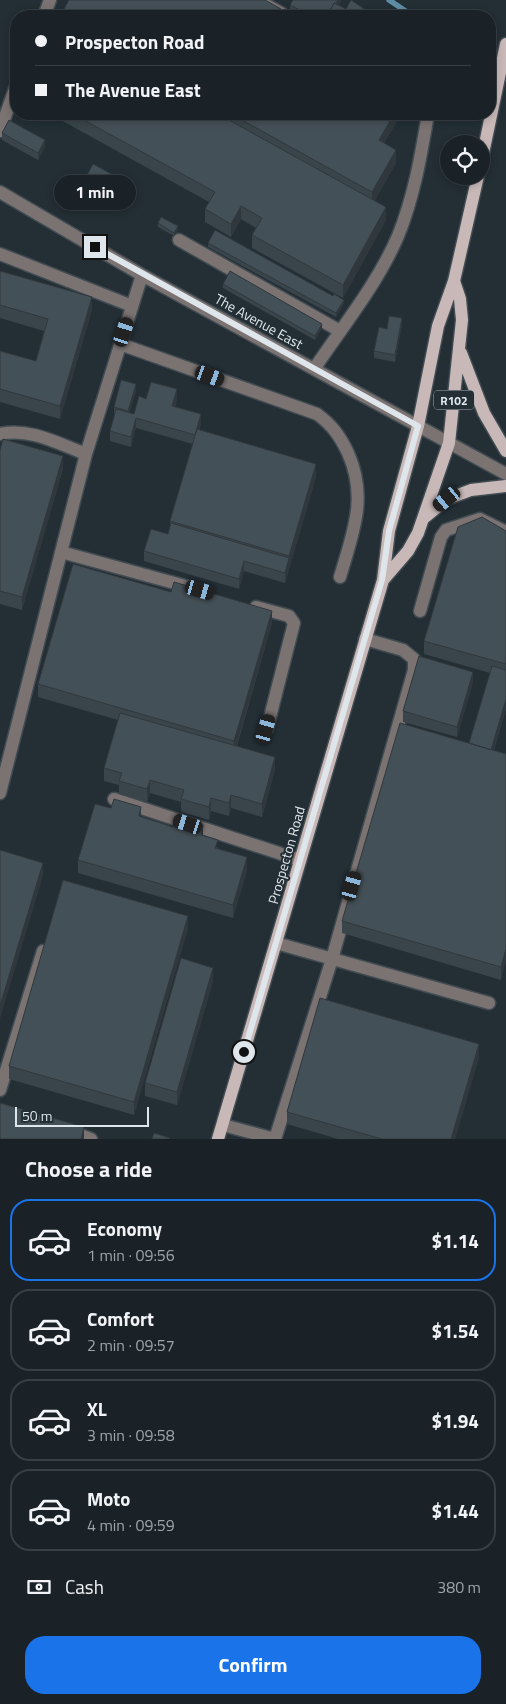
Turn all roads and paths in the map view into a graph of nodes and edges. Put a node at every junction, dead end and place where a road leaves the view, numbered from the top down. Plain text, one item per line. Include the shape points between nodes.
1 (257, 0) edge
2 (274, 10) edge
3 (506, 44) edge
4 (496, 96) edge
5 (10, 97) edge
6 (3, 109) edge
7 (427, 120) edge
8 (491, 120) edge
9 (0, 130) edge
10 (487, 135) edge
11 (476, 185) edge
12 (0, 192) edge
13 (178, 240) dead end
14 (0, 254) edge
15 (142, 275) junction
16 (454, 281) junction
17 (132, 306) junction
18 (340, 331) junction
19 (120, 344) junction
20 (460, 351) junction
21 (314, 369) junction
22 (418, 426) junction
23 (0, 434) edge
24 (448, 443) junction
25 (506, 452) edge
26 (86, 454) junction
27 (506, 474) edge
28 (506, 486) edge
29 (425, 517) junction
30 (506, 532) edge
31 (61, 552) junction
32 (340, 577) dead end
33 (382, 580) junction
34 (204, 591) edge
35 (242, 602) edge
36 (420, 611) dead end
37 (366, 639) junction
38 (266, 729) dead end
39 (0, 793) edge
40 (114, 799) edge
41 (300, 860) junction
42 (46, 939) edge
43 (276, 943) junction
44 (332, 959) junction
45 (489, 1003) dead end
46 (0, 1090) edge
47 (222, 1125) junction
48 (59, 1127) edge
49 (91, 1139) edge
50 (218, 1139) edge
51 (275, 1139) edge

1 - 2 street
3 - 4 main road
5 - 6 street
6 - 9 street
7 - 18 street via 419,166 397,237 385,262
8 - 10 main road
11 - 16 main road, R102
12 - 15 street, The Avenue East
13 - 18 street
14 - 17 street
15 - 17 street
15 - 21 street, The Avenue East
16 - 20 main road, R102 via 462,320
16 - 22 main road, R102 via 438,326
17 - 19 street
18 - 21 street
19 - 26 street
19 - 32 street via 317,414 329,422 354,466 360,495 355,528
20 - 24 main road, R102
20 - 25 main road via 484,414
21 - 22 street, The Avenue East
22 - 24 street, The Avenue East
22 - 33 main road, R102 via 389,531
23 - 26 street via 30,433
24 - 27 street, The Avenue East
24 - 29 main road, R102
26 - 31 street
28 - 29 main road via 471,490 447,499
29 - 33 main road, R102 via 408,551
30 - 36 street via 480,519 446,530 441,537
31 - 34 street
31 - 39 street
33 - 37 main road, Prospecton Road / R102
35 - 38 street via 289,616 294,623
37 - 41 main road, Prospecton Road / R102
37 - 44 street via 403,650 414,659 414,670
40 - 41 street
41 - 43 main road, Prospecton Road / R102
42 - 46 street
43 - 44 street
43 - 47 main road, Prospecton Road / R102
44 - 45 street
44 - 51 street
47 - 50 main road, Prospecton Road / R102
47 - 51 street
48 - 49 street

